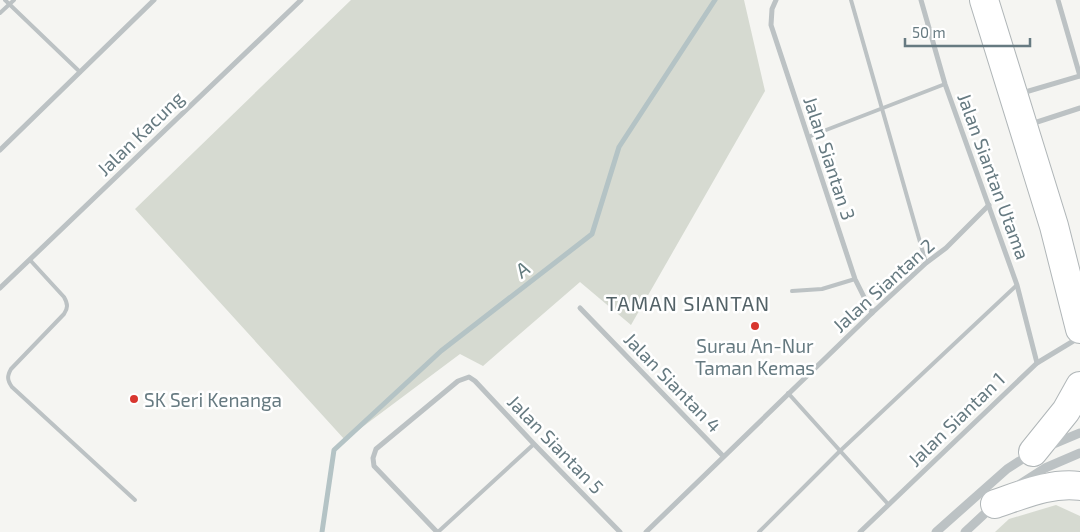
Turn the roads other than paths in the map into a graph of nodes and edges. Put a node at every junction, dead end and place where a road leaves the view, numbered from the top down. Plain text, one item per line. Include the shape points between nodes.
1 (5, 0) edge
2 (14, 0) edge
3 (154, 0) edge
4 (301, 0) edge
5 (776, 0) edge
6 (851, 0) edge
7 (921, 0) edge
8 (984, 0) edge
9 (1058, 0) edge
10 (9, 4) junction
11 (0, 13) edge
12 (80, 72) junction
13 (1080, 76) edge
14 (945, 84) junction
15 (1014, 95) junction
16 (1080, 108) edge
17 (883, 109) junction
18 (1024, 127) junction
19 (808, 138) junction
20 (0, 150) edge
21 (989, 205) junction
22 (1054, 226) junction
23 (30, 260) junction
24 (926, 263) junction
25 (855, 279) junction
26 (1080, 281) edge
27 (1017, 285) junction
28 (0, 288) edge
29 (792, 291) dead end
30 (580, 308) dead end
31 (872, 313) junction
32 (1080, 329) edge
33 (1080, 337) edge
34 (1036, 362) junction
35 (1080, 386) edge
36 (788, 393) junction
37 (1080, 433) edge
38 (534, 444) junction
39 (840, 451) junction
40 (1033, 452) junction
41 (1080, 453) edge
42 (723, 456) junction
43 (1080, 486) edge
44 (135, 500) dead end
45 (888, 504) junction
46 (995, 504) junction
47 (438, 532) edge
48 (620, 532) edge
49 (646, 532) edge
50 (759, 532) edge
51 (860, 532) edge
52 (936, 532) edge
53 (965, 532) edge

1 - 10 lane
2 - 10 lane
3 - 12 street
4 - 23 street, Jalan Kacung
5 - 19 street, Jalan Siantan 3 via 771,25
6 - 17 lane
7 - 14 street, Jalan Siantan Utama
8 - 15 main road
9 - 13 street
10 - 11 lane
10 - 12 lane
12 - 20 street
13 - 15 street
14 - 17 lane
14 - 21 street, Jalan Siantan Utama
15 - 18 main road
16 - 18 street
17 - 19 lane
17 - 24 lane
18 - 22 main road
19 - 25 street, Jalan Siantan 3
21 - 24 street, Jalan Siantan 2 via 946,248
21 - 27 street, Jalan Siantan Utama
22 - 26 main road
22 - 32 main road
23 - 28 street, Jalan Kacung
23 - 44 lane via 64,297 67,309 11,369 8,381
24 - 31 street, Jalan Siantan 2
25 - 29 lane via 822,289
25 - 31 street, Jalan Siantan 3
27 - 34 street, Jalan Siantan Utama
27 - 39 lane
30 - 42 street, Jalan Siantan 4
31 - 36 street, Jalan Siantan 2
33 - 34 street, Jalan Siantan 1
34 - 45 street, Jalan Siantan 1
35 - 40 main road via 1066,411
36 - 39 lane
36 - 42 street, Jalan Siantan 2
37 - 40 street
38 - 47 lane
38 - 47 street, Jalan Siantan 5 via 468,377 376,449 374,466
38 - 48 street, Jalan Siantan 5
39 - 45 lane
39 - 50 lane
40 - 52 street via 1007,469
41 - 46 street via 1045,468
42 - 49 street, Jalan Siantan 2
43 - 46 main road via 1051,486
45 - 51 street, Jalan Siantan 1
46 - 53 street

